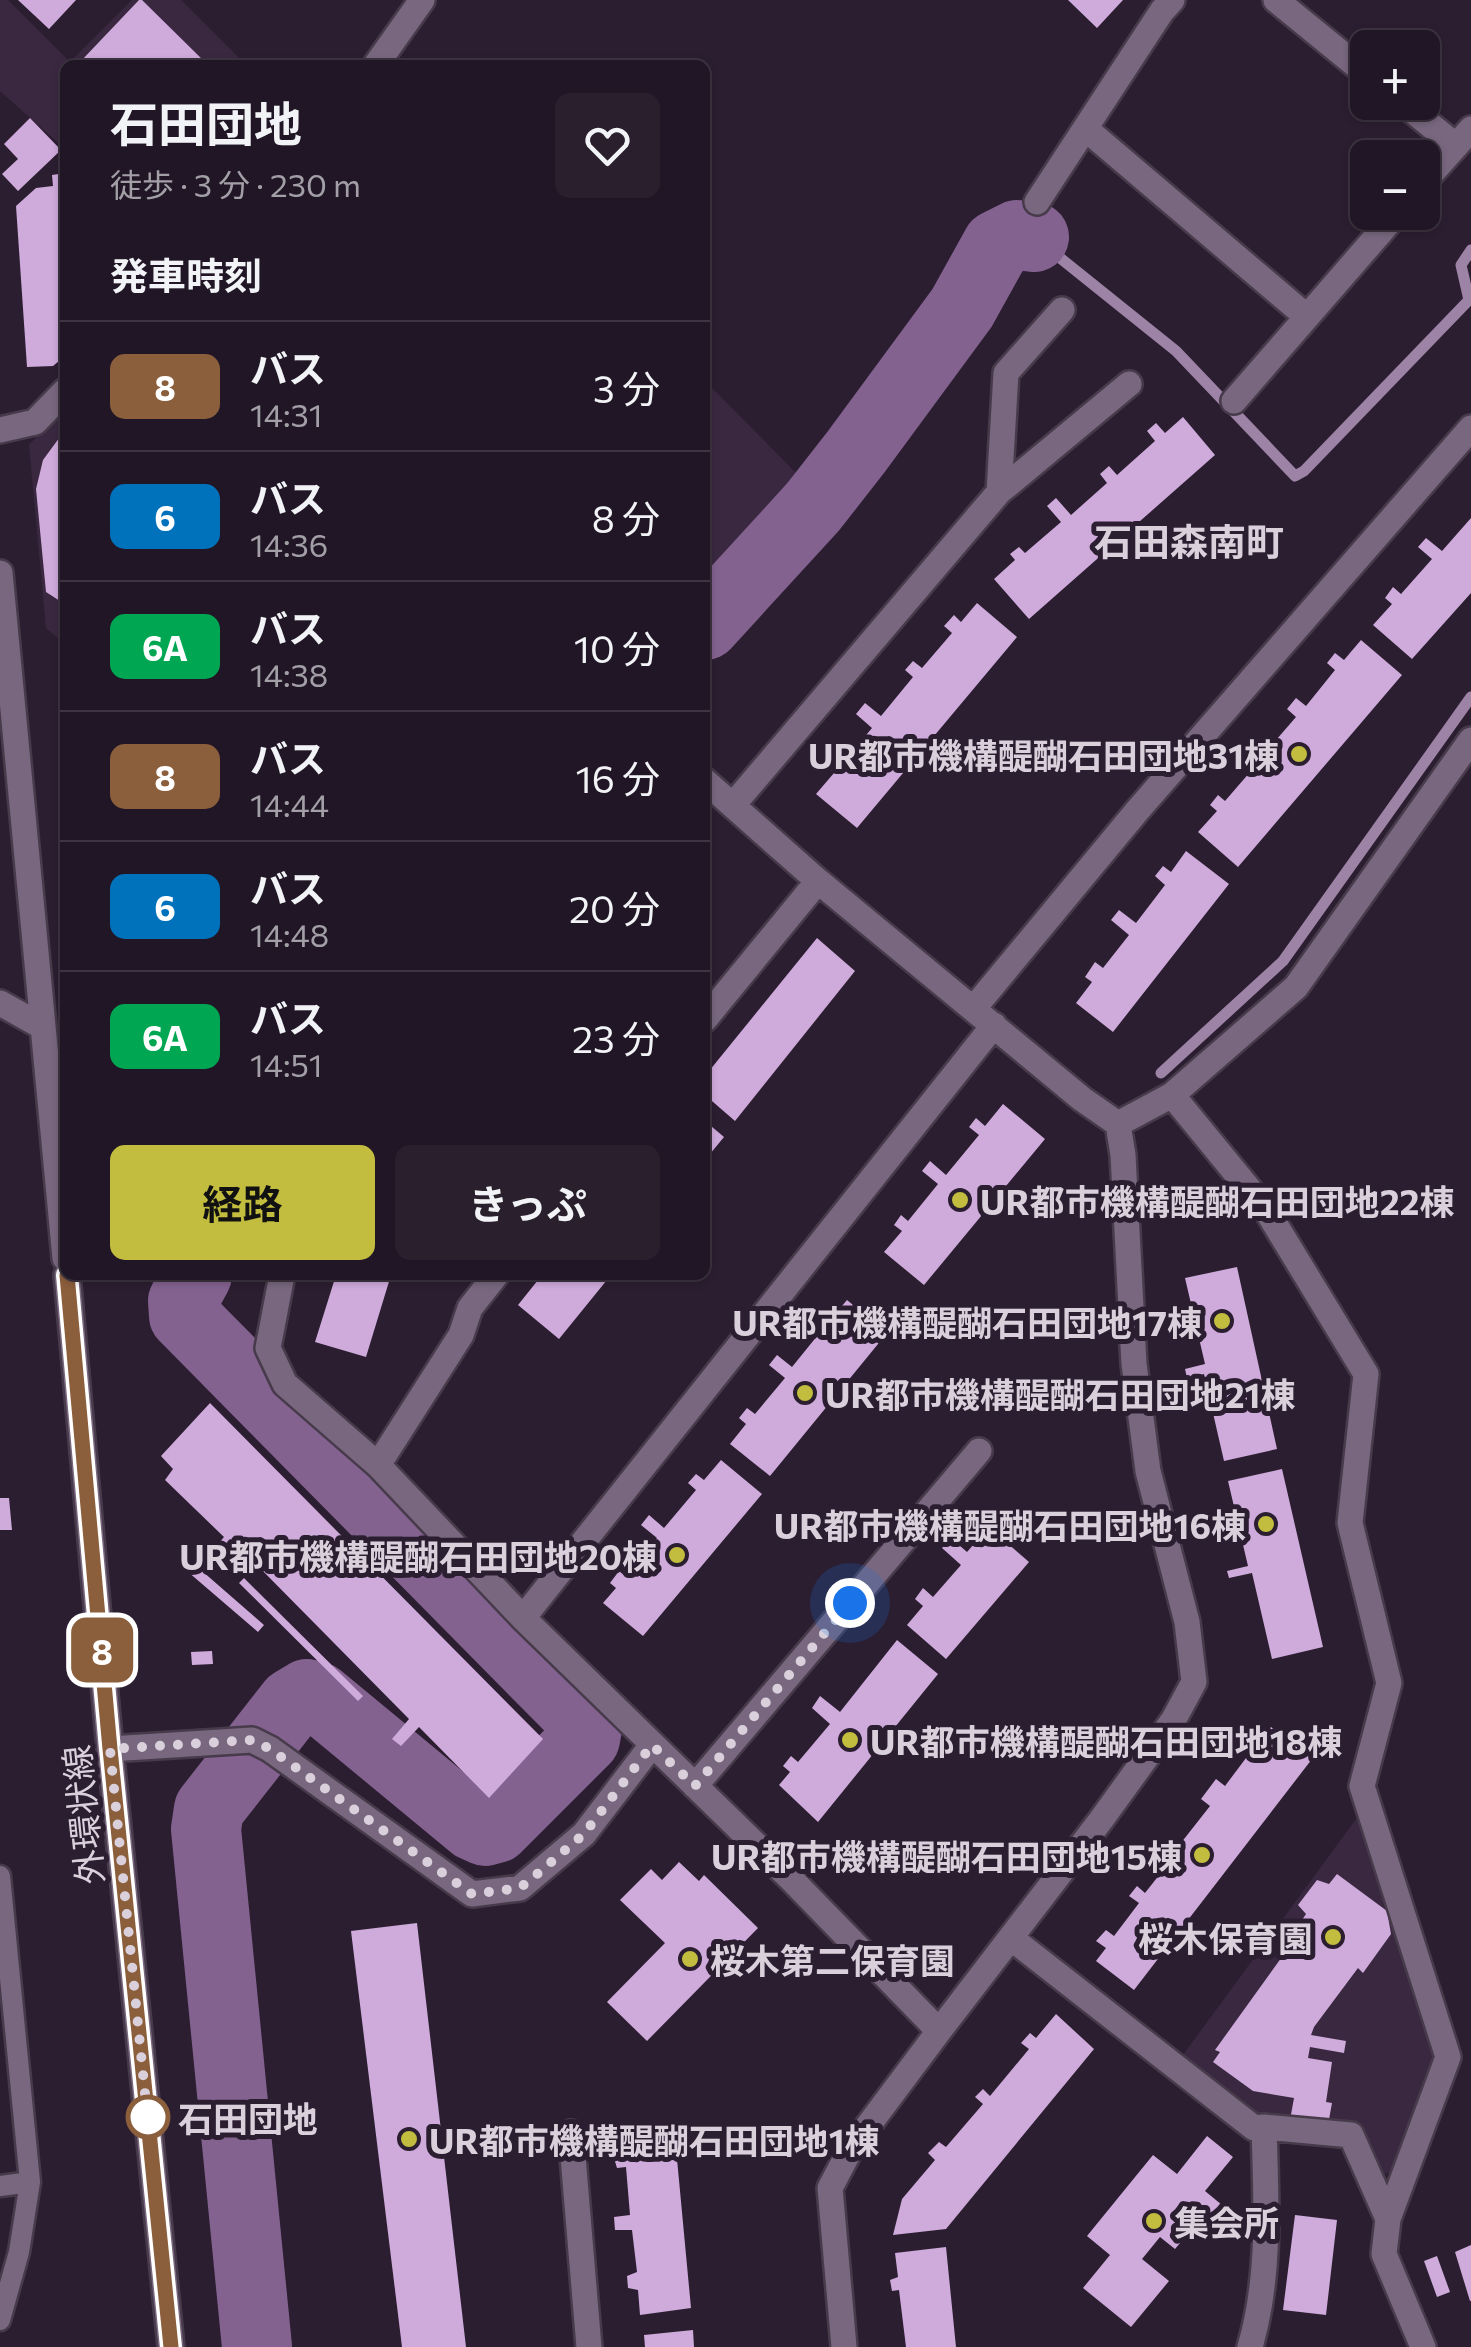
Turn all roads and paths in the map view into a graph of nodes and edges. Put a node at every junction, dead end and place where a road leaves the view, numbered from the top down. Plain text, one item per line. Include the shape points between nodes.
1 (422, 0) edge
2 (1276, 0) edge
3 (1162, 4) edge
4 (380, 60) edge
5 (1350, 60) edge
6 (1433, 120) edge
7 (1086, 129) junction
8 (1463, 137) edge
9 (1440, 163) edge
10 (1037, 202) dead end
11 (1382, 230) edge
12 (1062, 310) dead end
13 (1307, 317) junction
14 (1129, 384) dead end
15 (60, 396) edge
16 (1234, 401) dead end
17 (1471, 428) edge
18 (0, 430) edge
19 (999, 492) junction
20 (0, 573) edge
21 (5, 676) edge
22 (1471, 740) edge
23 (710, 786) edge
24 (732, 805) junction
25 (818, 880) junction
26 (0, 1003) edge
27 (710, 1013) edge
28 (984, 1017) junction
29 (43, 1027) junction
30 (1172, 1095) junction
31 (1118, 1124) junction
32 (60, 1206) edge
33 (67, 1280) edge
34 (281, 1280) edge
35 (492, 1280) edge
36 (979, 1451) dead end
37 (378, 1465) junction
38 (523, 1618) junction
39 (652, 1745) junction
40 (110, 1749) junction
41 (695, 1786) junction
42 (0, 1876) edge
43 (1011, 1938) junction
44 (4, 1961) edge
45 (939, 2032) junction
46 (1264, 2126) junction
47 (571, 2133) dead end
48 (30, 2182) junction
49 (0, 2186) edge
50 (1388, 2219) junction
51 (0, 2320) edge
52 (172, 2347) edge
53 (589, 2347) edge
54 (844, 2347) edge
55 (1250, 2347) edge
56 (1424, 2347) edge

1 - 4 street
2 - 5 street
3 - 7 street
6 - 8 street
7 - 10 street
7 - 13 street
8 - 9 street
11 - 13 street
12 - 19 street via 1006,373
13 - 16 street
14 - 19 street
15 - 18 street via 36,422
17 - 28 street via 1136,811
19 - 24 street
20 - 21 street
21 - 29 street
22 - 30 street via 1296,987
23 - 24 street
24 - 25 street
25 - 27 street
25 - 28 street
26 - 29 street
28 - 31 street
28 - 38 street
29 - 32 street
30 - 31 street
30 - 50 street via 1268,1210 1366,1374 1350,1523 1390,1683 1362,1786 1448,2057
31 - 43 street via 1148,1471 1187,1622 1194,1682 1174,1719
33 - 40 street, 外環状線
34 - 37 street via 268,1348 285,1384
35 - 37 street
36 - 41 street
37 - 38 street
38 - 39 street
39 - 40 street via 584,1834 520,1888 472,1894 261,1744
39 - 41 street
40 - 52 street, 外環状線
41 - 45 street
42 - 44 lane
43 - 45 street
43 - 46 street via 1254,2128
44 - 48 lane
45 - 54 street via 850,2150 830,2188
46 - 50 street via 1352,2135
46 - 55 street via 1263,2295
47 - 53 street
48 - 49 lane
48 - 51 lane
50 - 56 street via 1384,2254

